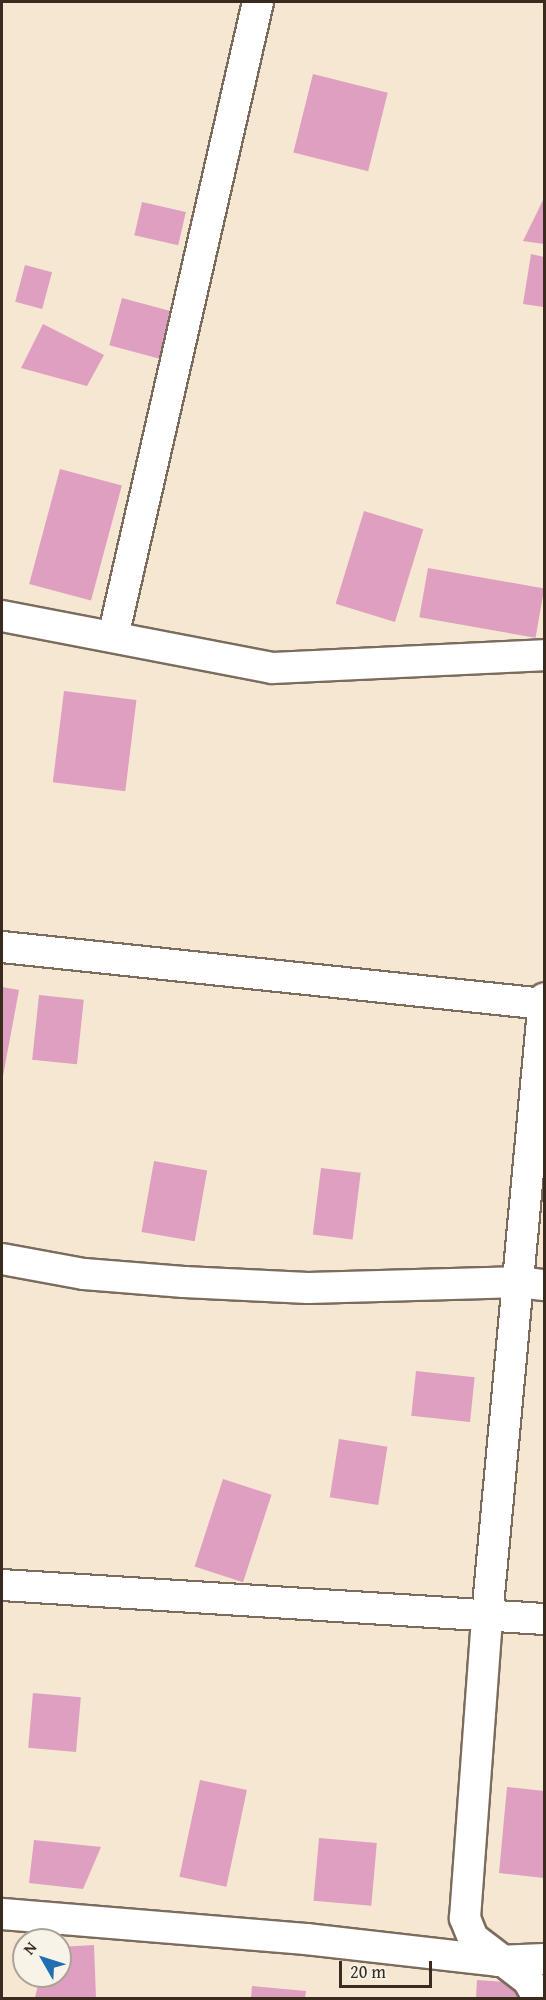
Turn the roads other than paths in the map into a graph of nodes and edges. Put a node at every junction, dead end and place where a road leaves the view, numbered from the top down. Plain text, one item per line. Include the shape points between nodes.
1 (258, 2) edge
2 (2, 616) edge
3 (113, 637) junction
4 (544, 655) edge
5 (2, 947) edge
6 (544, 999) edge
7 (544, 1005) edge
8 (2, 1259) edge
9 (531, 1284) edge
10 (2, 1585) edge
11 (487, 1617) junction
12 (544, 1619) edge
13 (2, 1914) edge
14 (544, 1959) edge
15 (498, 1961) junction
16 (538, 1998) edge

1 - 3 street
2 - 3 street
3 - 4 street via 272,668
5 - 7 street
6 - 7 street
7 - 9 street
8 - 9 street via 84,1274 308,1288
9 - 11 street
10 - 11 street
11 - 12 street
11 - 15 street via 465,1918 472,1938
13 - 15 street via 306,1939
14 - 15 street
15 - 16 street via 528,1980

